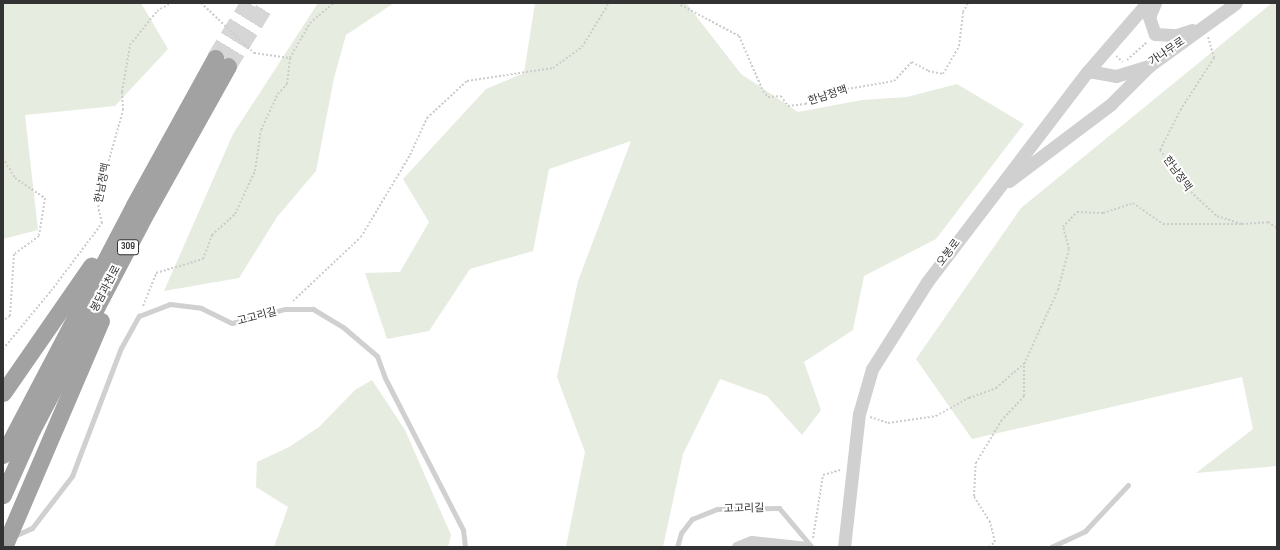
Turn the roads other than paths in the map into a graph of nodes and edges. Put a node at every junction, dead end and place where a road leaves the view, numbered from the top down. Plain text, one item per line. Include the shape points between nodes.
1 (1147, 3) edge
2 (1155, 3) edge
3 (1236, 3) edge
4 (1206, 26) junction
5 (222, 62) tunnel mouth
6 (1149, 66) junction
7 (1088, 71) junction
8 (996, 191) junction
9 (140, 208) junction
10 (3, 393) edge
11 (26, 425) junction
12 (3, 455) edge
13 (1128, 485) dead end
14 (3, 495) edge
15 (6, 540) edge
16 (811, 543) edge
17 (8, 547) edge
18 (465, 547) edge
19 (677, 547) edge
20 (738, 547) edge
21 (812, 547) edge
22 (844, 547) edge
23 (1052, 547) edge

1 - 7 street, 오봉로
2 - 4 street via 1149,17 1155,34 1177,35
3 - 4 street, 가나무로
4 - 6 street, 가나무로
5 - 9 highway, 봉담과천로 / 309
6 - 7 street, 가나무로 via 1116,76
6 - 8 street via 1111,104
7 - 8 street, 오봉로
8 - 22 street, 오봉로 via 927,282 872,369 860,414
9 - 10 highway
9 - 11 highway, 봉담과천로 / 309
9 - 15 highway via 44,457
11 - 12 highway, 봉담과천로 / 309
11 - 14 highway, 봉담과천로 / 309
13 - 23 lane via 1085,531
15 - 17 street
15 - 18 lane, 고고리길 via 32,528 72,476 121,348 139,316 170,304 200,308 232,323 285,309 313,309 343,327 377,356 385,378 463,530
16 - 20 street via 752,542
19 - 21 lane, 고고리길 via 681,532 692,519 717,509 780,508

